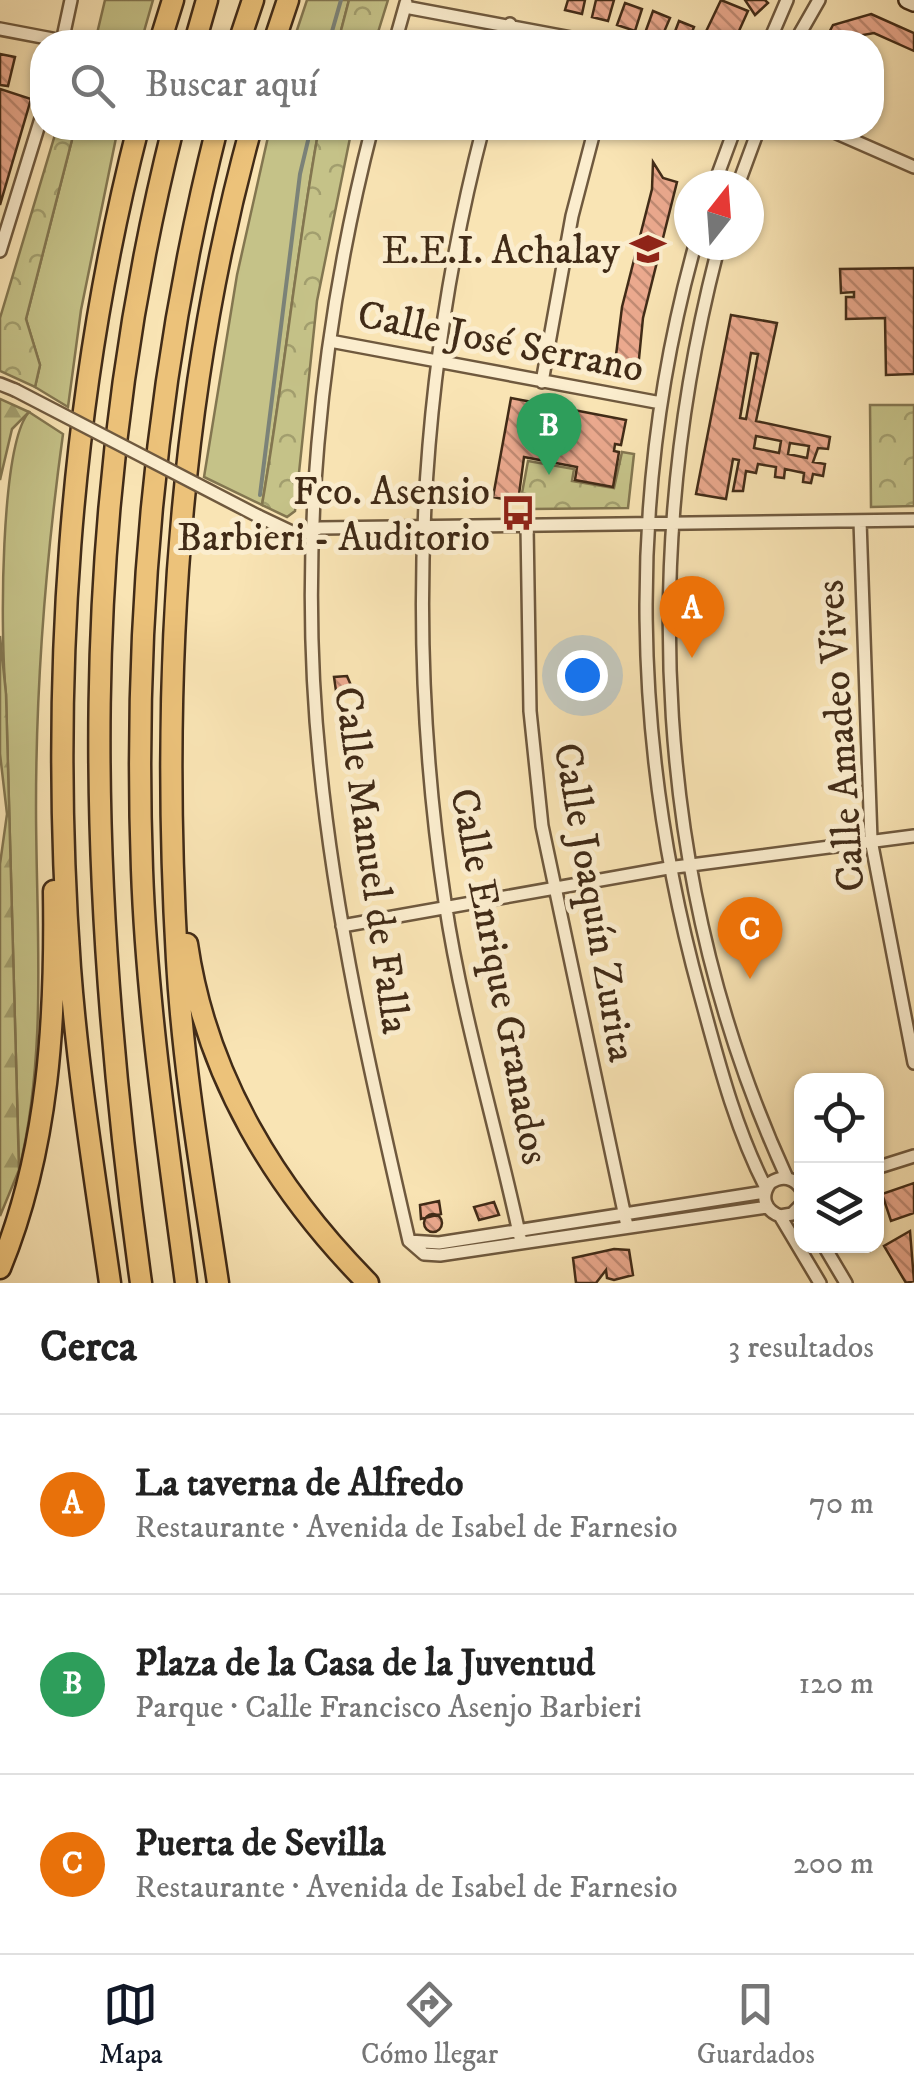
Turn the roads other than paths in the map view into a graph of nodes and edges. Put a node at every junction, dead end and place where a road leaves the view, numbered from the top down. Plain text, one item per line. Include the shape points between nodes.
1 (71, 0) edge
2 (173, 0) edge
3 (207, 0) edge
4 (253, 0) edge
5 (288, 0) edge
6 (787, 0) edge
7 (819, 0) edge
8 (406, 3) edge
9 (510, 24) junction
10 (0, 29) edge
11 (65, 30) edge
12 (164, 30) edge
13 (198, 30) edge
14 (243, 30) edge
15 (278, 30) edge
16 (398, 30) edge
17 (508, 30) edge
18 (538, 30) edge
19 (774, 30) edge
20 (802, 30) edge
21 (30, 35) edge
22 (35, 140) edge
23 (136, 140) edge
24 (170, 140) edge
25 (214, 140) edge
26 (248, 140) edge
27 (370, 140) edge
28 (480, 140) edge
29 (591, 140) edge
30 (731, 140) edge
31 (755, 140) edge
32 (852, 140) edge
33 (914, 167) edge
34 (720, 170) edge
35 (744, 170) edge
36 (0, 251) edge
37 (692, 260) edge
38 (715, 260) edge
39 (330, 341) junction
40 (437, 362) junction
41 (542, 382) junction
42 (0, 384) edge
43 (660, 403) junction
44 (914, 520) edge
45 (860, 521) junction
46 (646, 524) junction
47 (670, 524) junction
48 (527, 526) junction
49 (422, 527) junction
50 (313, 531) junction
51 (62, 644) junction
52 (914, 836) edge
53 (871, 840) junction
54 (173, 848) junction
55 (690, 866) junction
56 (668, 868) junction
57 (552, 888) junction
58 (446, 906) junction
59 (342, 926) junction
60 (914, 1063) edge
61 (914, 1156) edge
62 (884, 1165) edge
63 (787, 1178) junction
64 (794, 1184) edge
65 (765, 1190) junction
66 (767, 1207) junction
67 (794, 1212) edge
68 (780, 1216) junction
69 (626, 1220) junction
70 (520, 1236) junction
71 (828, 1253) edge
72 (0, 1268) edge
73 (110, 1283) edge
74 (141, 1283) edge
75 (186, 1283) edge
76 (218, 1283) edge
77 (368, 1283) edge
78 (820, 1283) edge
79 (846, 1283) edge

1 - 11 street
2 - 12 highway
3 - 13 highway
4 - 14 highway
5 - 15 highway
6 - 19 street
7 - 20 street
8 - 9 street
8 - 16 street
9 - 17 street
9 - 18 street
10 - 21 street
22 - 36 street
23 - 51 highway via 97,330
24 - 74 highway via 130,328 99,609 96,757 104,968
25 - 75 highway via 178,308 144,608 142,872
26 - 54 highway via 211,305 188,472 176,610
27 - 39 street, Calle Manuel de Falla
28 - 40 street, Calle Enrique Granados
29 - 41 street
30 - 34 street
31 - 35 street
32 - 33 street
37 - 43 street
38 - 47 street via 692,360
39 - 40 street, Calle José Serrano
39 - 50 street, Calle Manuel de Falla
40 - 41 street, Calle José Serrano
40 - 49 street, Calle Enrique Granados
41 - 43 street, Calle José Serrano
42 - 50 street, bridge via 292,534
43 - 46 street
44 - 45 street
45 - 47 street
45 - 53 street, Calle Amadeo Vives
46 - 47 street
46 - 48 street
46 - 56 street via 646,696
47 - 55 street via 669,694
48 - 49 street
48 - 57 street, Calle Joaquín Zurita via 530,711
49 - 50 street
49 - 58 street, Calle Enrique Granados via 424,718
50 - 59 street, Calle Manuel de Falla via 319,762
51 - 72 highway via 53,783 52,1041 28,1182
51 - 73 highway via 70,967
52 - 53 street
53 - 55 street
53 - 60 street, Calle Amadeo Vives
54 - 76 highway via 190,1088
54 - 77 highway via 189,961 228,1087 261,1150 312,1222
55 - 56 street
55 - 63 street via 731,1026
56 - 57 street
56 - 65 street via 710,1032
57 - 58 street
57 - 69 street, Calle Joaquín Zurita
58 - 59 street
58 - 70 street, Calle Enrique Granados
59 - 70 street, Calle Manuel de Falla via 409,1241 424,1254 440,1255
61 - 62 street
63 - 64 street
63 - 65 street
65 - 66 street
65 - 69 street
66 - 68 street
66 - 69 street
67 - 68 street
68 - 78 street
69 - 70 street
71 - 79 street

